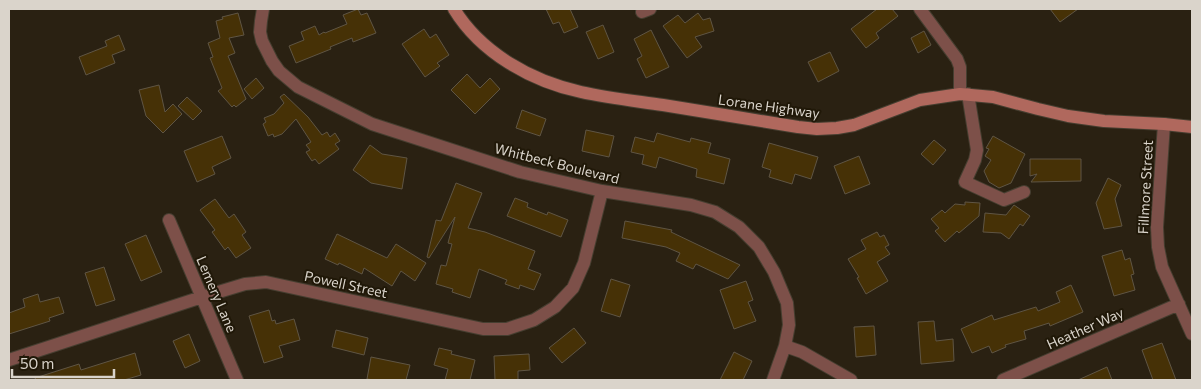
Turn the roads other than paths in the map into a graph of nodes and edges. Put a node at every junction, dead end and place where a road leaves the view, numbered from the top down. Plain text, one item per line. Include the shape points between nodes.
1 (263, 9) edge
2 (454, 9) edge
3 (920, 9) edge
4 (964, 94) junction
5 (1164, 124) junction
6 (1192, 127) edge
7 (602, 190) junction
8 (1024, 192) dead end
9 (169, 220) dead end
10 (202, 297) junction
11 (1179, 304) junction
12 (1192, 334) edge
13 (785, 346) junction
14 (9, 360) edge
15 (237, 380) edge
16 (773, 380) edge
17 (851, 380) edge
18 (1003, 380) edge

1 - 7 street, Whitbeck Boulevard via 262,41 279,71 298,87 372,124 520,172
2 - 4 street, Lorane Highway via 463,23 496,55 544,81 580,92 817,129 854,125 920,100
3 - 4 street via 955,54
4 - 5 street, Lorane Highway via 992,97 1077,117
4 - 8 street via 977,150 965,182 1004,200
5 - 6 street, Lorane Highway
5 - 11 street, Fillmore Street via 1158,247 1162,267
7 - 10 street, Powell Street via 584,263 573,288 555,307 534,320 507,329 483,329 266,282 245,284
7 - 13 street, Whitbeck Boulevard via 691,205 715,212 739,227 759,247 787,303 789,324
9 - 10 street, Lemery Lane
10 - 14 street, Powell Street
10 - 15 street, Lemery Lane
11 - 12 street, Fillmore Street
11 - 18 street, Heather Way
13 - 16 street, Whitbeck Boulevard
13 - 17 street

